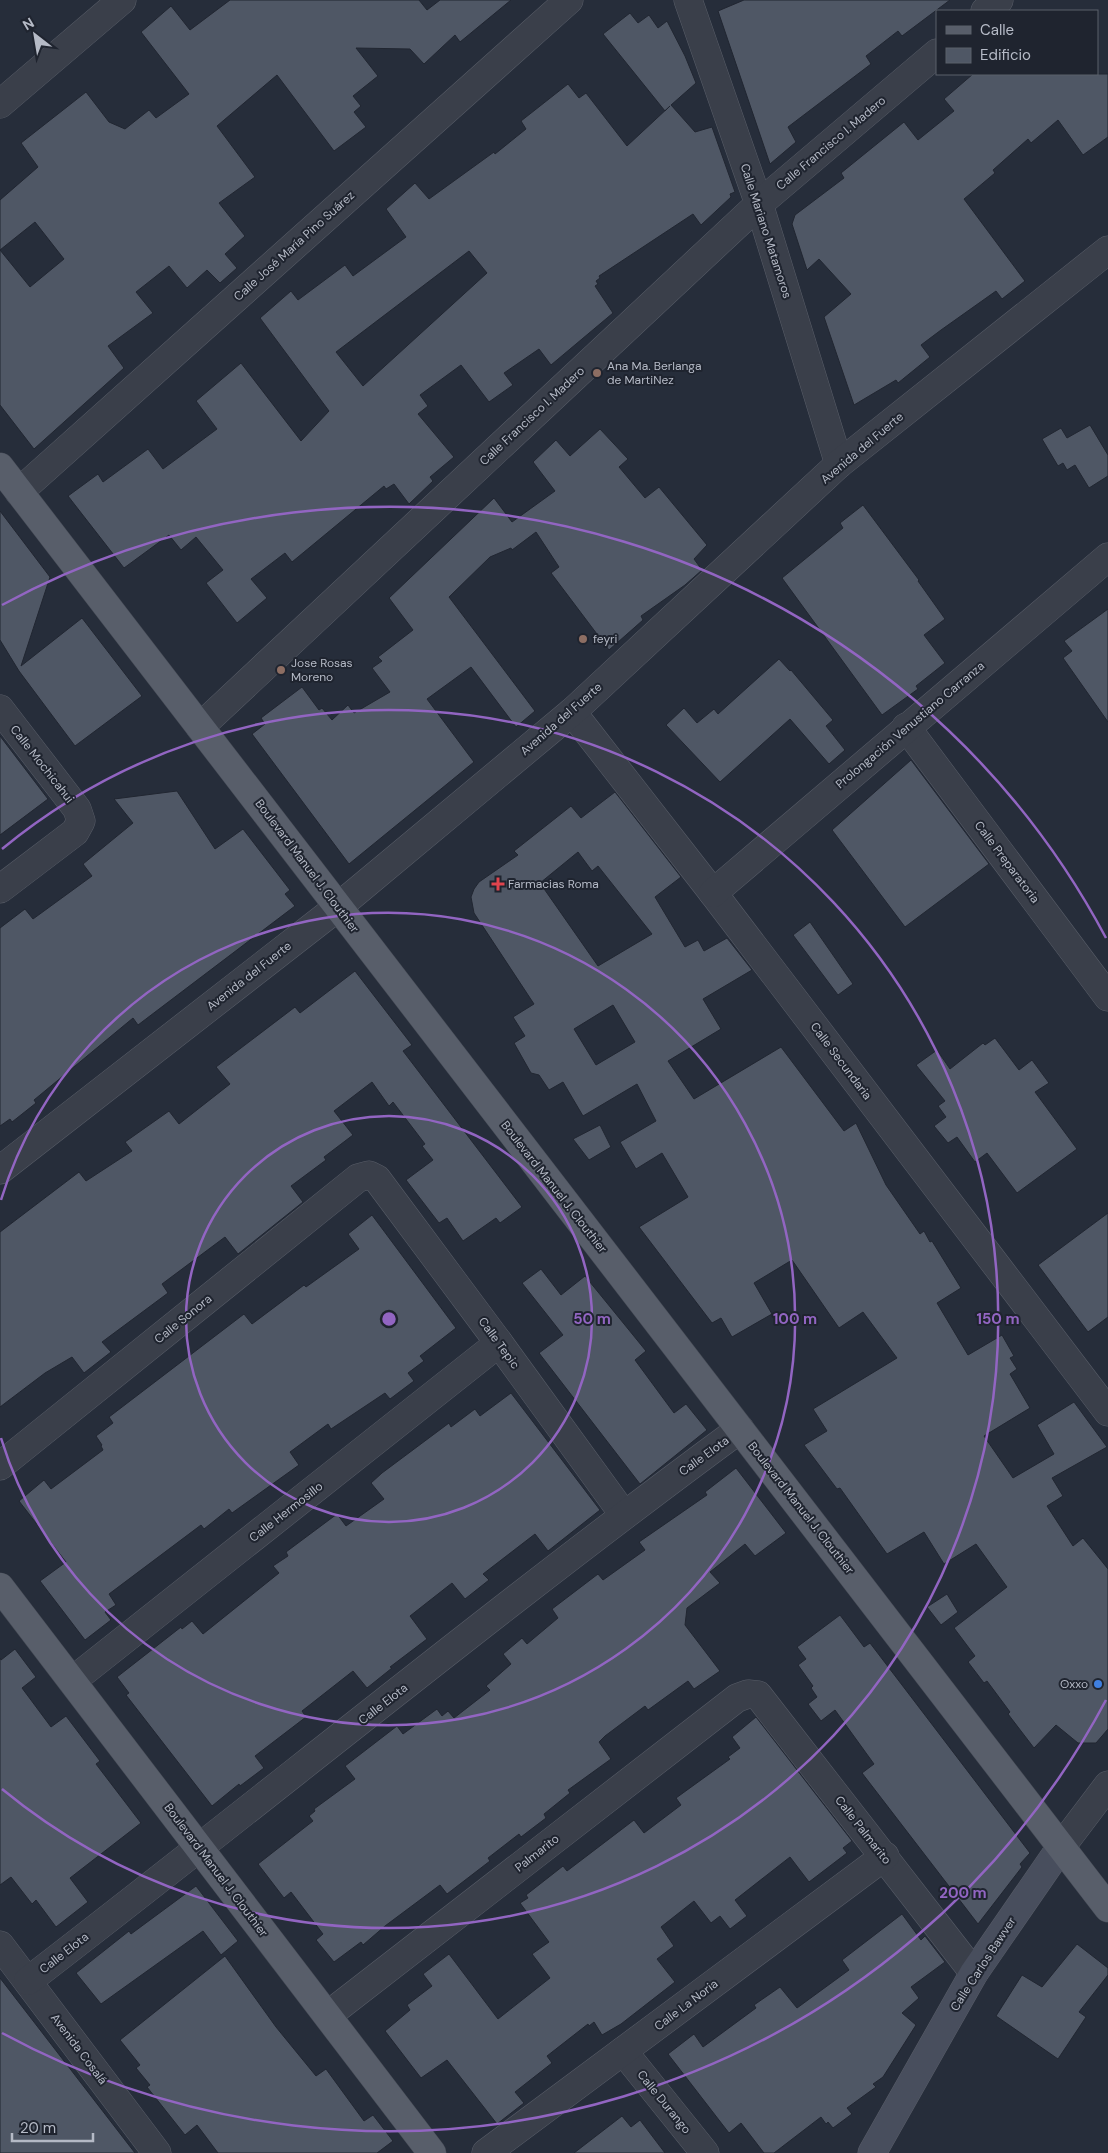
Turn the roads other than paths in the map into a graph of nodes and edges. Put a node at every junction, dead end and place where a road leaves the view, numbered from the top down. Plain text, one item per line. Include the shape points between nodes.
1 (122, 0) edge
2 (569, 0) edge
3 (688, 0) edge
4 (999, 0) edge
5 (987, 10) edge
6 (936, 54) edge
7 (0, 104) edge
8 (758, 204) junction
9 (1108, 250) edge
10 (839, 464) junction
11 (0, 467) edge
12 (20, 492) junction
13 (1108, 557) edge
14 (0, 709) edge
15 (572, 712) junction
16 (200, 727) junction
17 (906, 727) junction
18 (0, 889) edge
19 (713, 894) junction
20 (338, 906) junction
21 (1108, 997) edge
22 (0, 1170) edge
23 (369, 1175) joint
24 (499, 1343) junction
25 (1108, 1412) edge
26 (740, 1430) junction
27 (0, 1466) edge
28 (624, 1515) junction
29 (0, 1587) edge
30 (72, 1680) junction
31 (748, 1694) joint
32 (1108, 1784) edge
33 (1061, 1847) junction
34 (200, 1848) junction
35 (884, 1856) junction
36 (1108, 1908) edge
37 (0, 1945) edge
38 (974, 1973) junction
39 (28, 1981) junction
40 (328, 2015) junction
41 (623, 2051) junction
42 (157, 2153) edge
43 (432, 2153) edge
44 (486, 2153) edge
45 (705, 2153) edge
46 (872, 2153) edge

1 - 7 street
2 - 12 street, Calle José María Pino Suárez
3 - 8 street, Calle Mariano Matamoros
4 - 5 street
6 - 8 street, Calle Francisco I. Madero
8 - 10 street, Calle Mariano Matamoros
8 - 16 street, Calle Francisco I. Madero
9 - 10 street, Avenida del Fuerte
10 - 15 street, Avenida del Fuerte
11 - 12 main road, Boulevard Manuel J. Clouthier
12 - 16 main road, Boulevard Manuel J. Clouthier
13 - 17 street, Prolongación Venustiano Carranza
14 - 18 street, Calle Mochicahui via 77,809 81,820 75,832
15 - 19 street, Calle Secundaria
15 - 20 street, Avenida del Fuerte
16 - 20 main road, Boulevard Manuel J. Clouthier
17 - 19 street, Prolongación Venustiano Carranza
17 - 21 street, Calle Preparatoria
19 - 25 street, Calle Secundaria
20 - 22 street, Avenida del Fuerte
20 - 26 main road, Boulevard Manuel J. Clouthier
23 - 24 street, Calle Tepic via 377,1179
23 - 27 street, Calle Sonora via 358,1178
24 - 28 street, Calle Tepic
24 - 30 street, Calle Hermosillo
26 - 28 street, Calle Elota
26 - 33 main road, Boulevard Manuel J. Clouthier
28 - 34 street, Calle Elota
29 - 30 main road, Boulevard Manuel J. Clouthier
30 - 34 main road, Boulevard Manuel J. Clouthier
31 - 35 street, Calle Palmarito via 758,1695
31 - 40 street, Palmarito via 729,1704
32 - 33 street, Calle Carlos Bawver
33 - 36 main road, Boulevard Manuel J. Clouthier
33 - 38 main road, Calle Carlos Bawver
34 - 39 street, Calle Elota
34 - 40 main road, Boulevard Manuel J. Clouthier
35 - 38 street, Calle Palmarito
35 - 41 street, Calle La Noria
37 - 39 street, Avenida Cosalá
38 - 46 main road, Calle Carlos Bawver
39 - 42 street, Avenida Cosalá
40 - 43 main road, Boulevard Manuel J. Clouthier
41 - 44 street, Calle La Noria
41 - 45 street, Calle Durango

